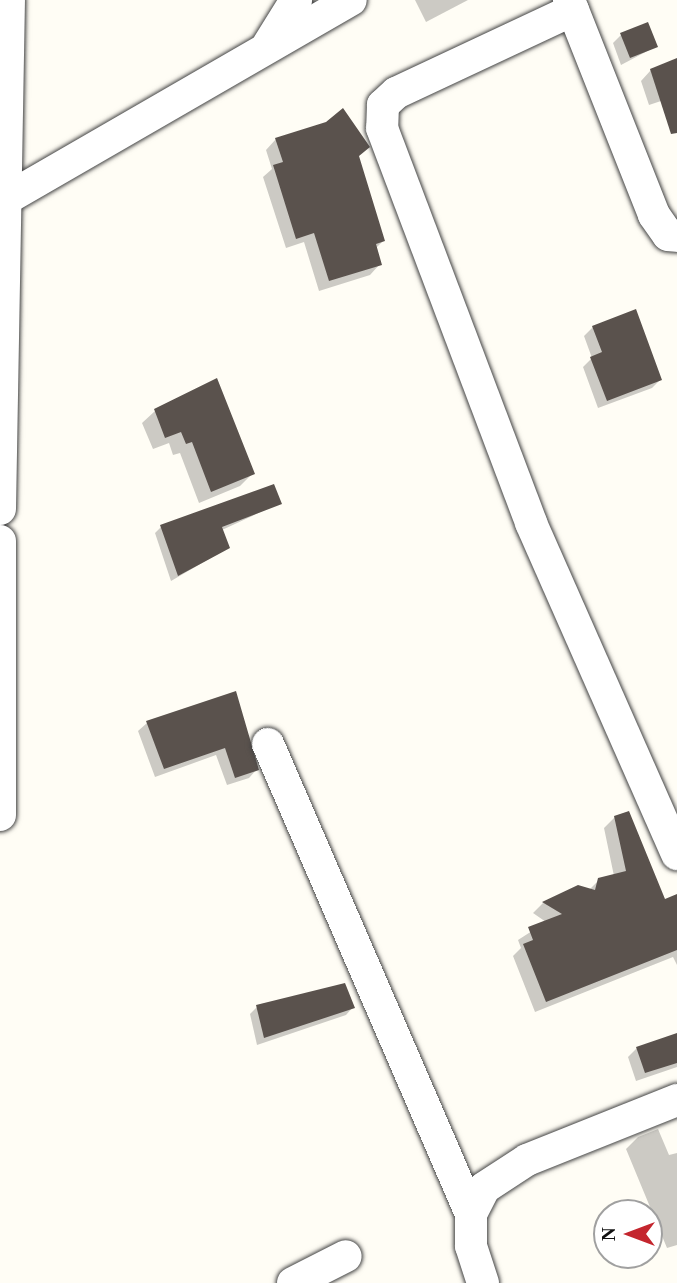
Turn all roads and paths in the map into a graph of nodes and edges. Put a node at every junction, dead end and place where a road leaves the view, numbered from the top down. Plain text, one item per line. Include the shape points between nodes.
1 (9, 0) edge
2 (296, 0) edge
3 (351, 0) edge
4 (571, 5) edge
5 (265, 50) junction
6 (6, 199) junction
7 (677, 236) edge
8 (0, 509) edge
9 (0, 541) edge
10 (268, 744) dead end
11 (0, 815) edge
12 (677, 854) edge
13 (677, 1100) edge
14 (471, 1214) junction
15 (346, 1256) dead end
16 (293, 1283) edge
17 (483, 1283) edge

1 - 6 street
2 - 5 street
3 - 5 street
4 - 7 street via 654,215 668,235
4 - 12 street via 396,93 383,105 382,128 531,523
5 - 6 street
6 - 8 street
9 - 11 street
10 - 14 street
13 - 14 street via 527,1160 484,1188
14 - 17 street via 471,1246
15 - 16 street

